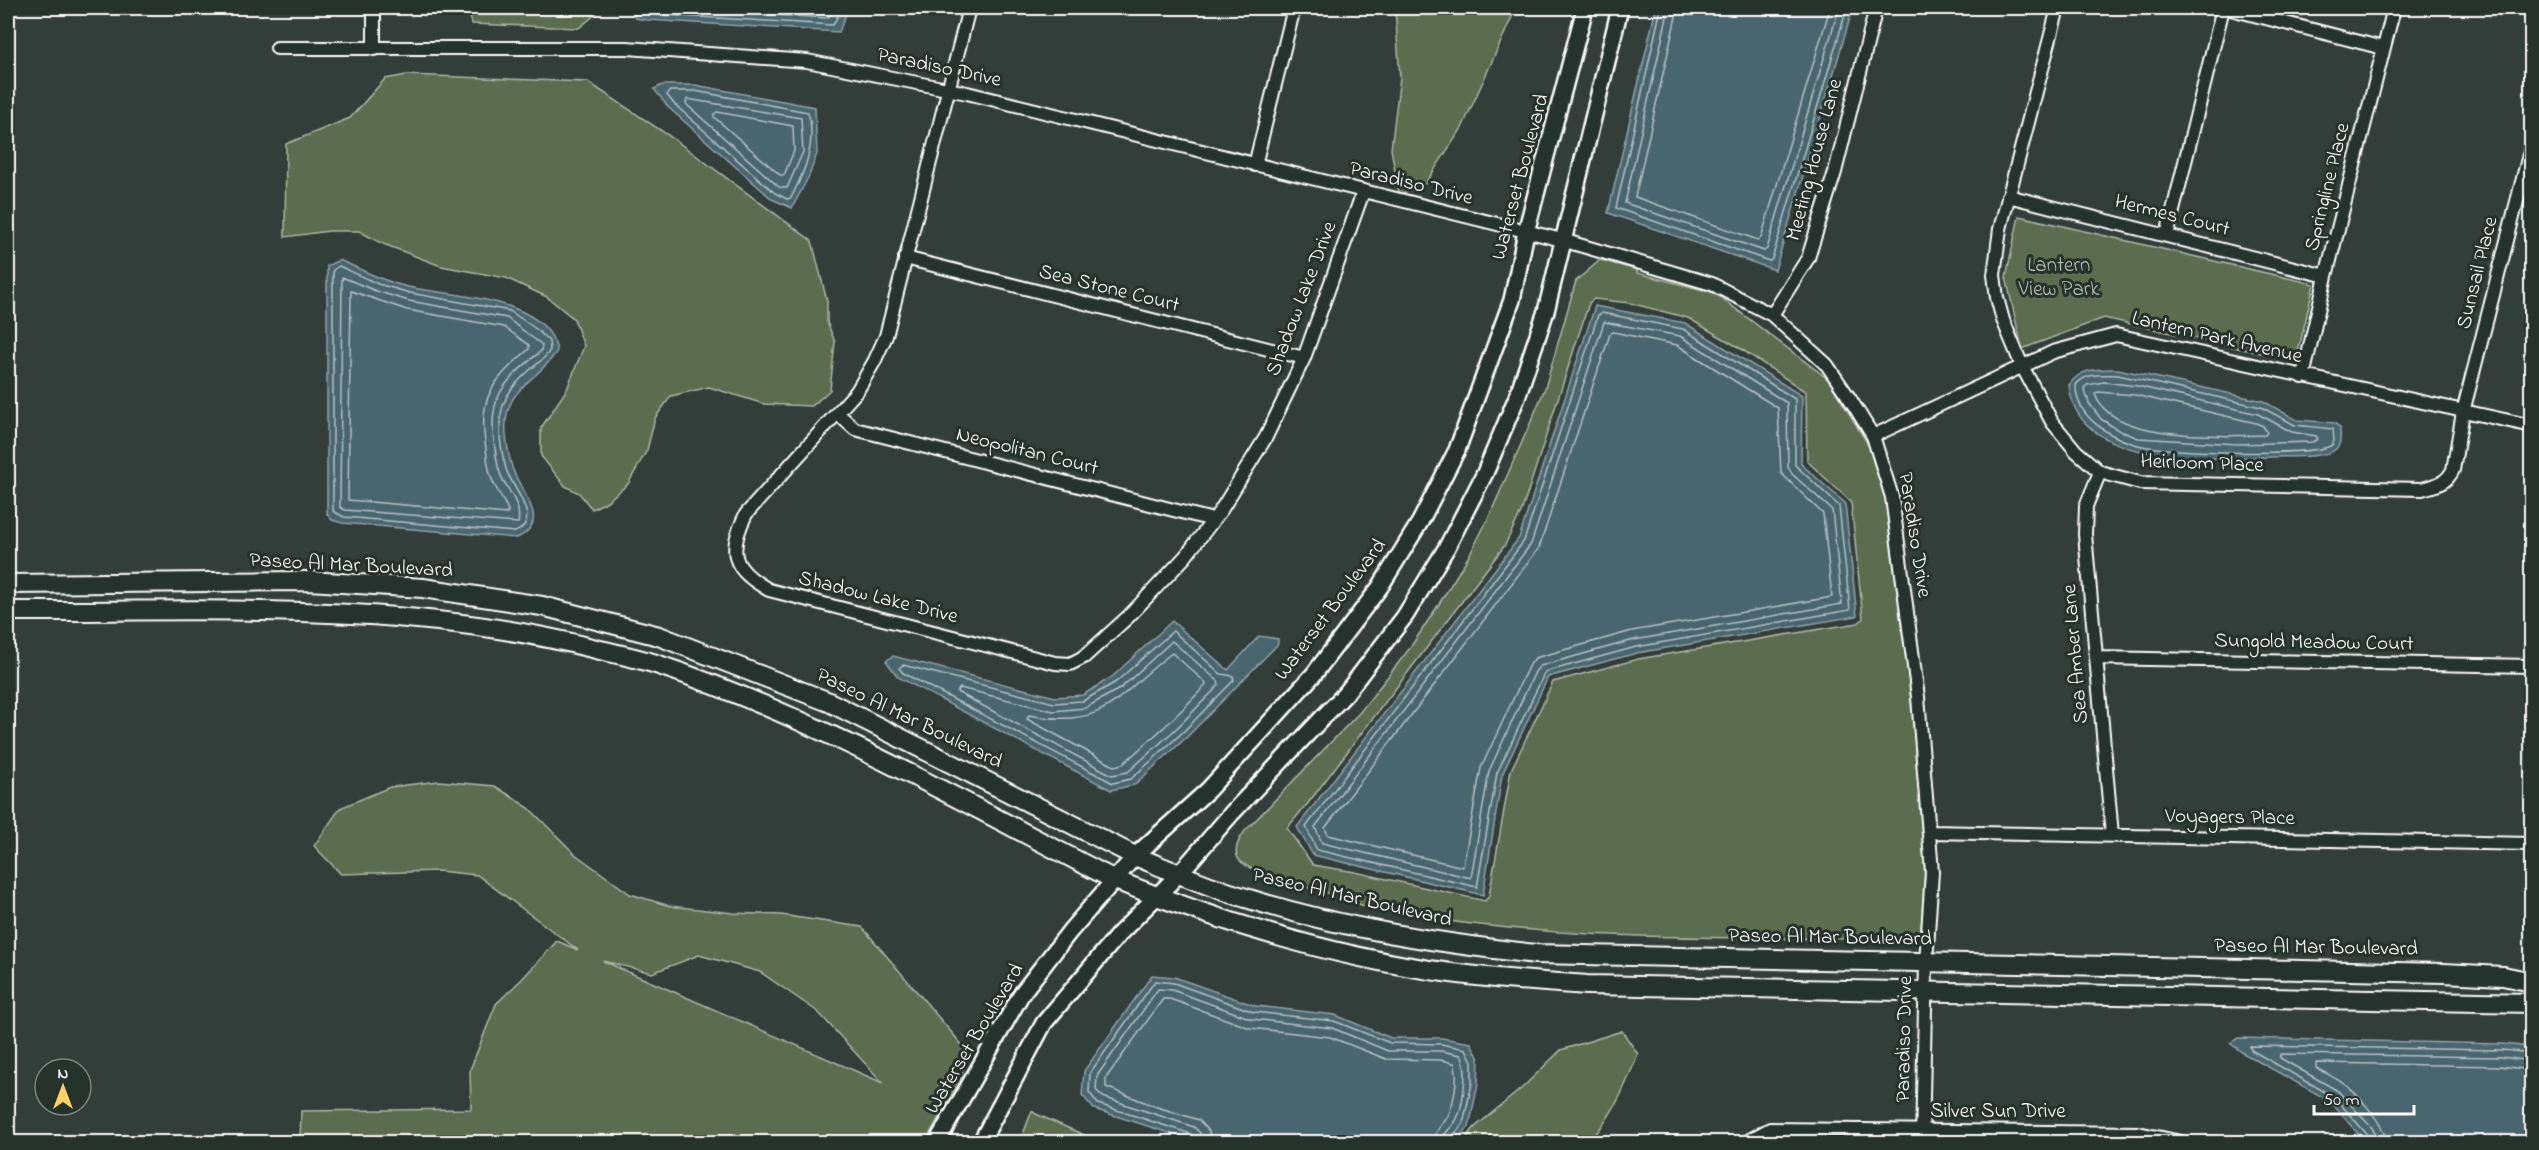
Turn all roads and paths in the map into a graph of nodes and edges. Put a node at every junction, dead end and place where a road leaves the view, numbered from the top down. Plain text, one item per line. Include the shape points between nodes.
1 (374, 8) edge
2 (969, 8) edge
3 (1294, 8) edge
4 (1585, 8) edge
5 (1620, 8) edge
6 (1876, 8) edge
7 (2058, 8) edge
8 (2225, 8) edge
9 (2394, 8) edge
10 (277, 48) dead end
11 (2383, 48) junction
12 (374, 49) junction
13 (949, 89) junction
14 (2532, 143) edge
15 (1255, 165) junction
16 (1363, 192) junction
17 (2008, 196) junction
18 (1526, 232) junction
19 (2167, 235) junction
20 (1562, 240) junction
21 (905, 258) junction
22 (2326, 276) junction
23 (1772, 315) junction
24 (1304, 358) junction
25 (2022, 366) junction
26 (2304, 377) junction
27 (2463, 412) junction
28 (837, 413) junction
29 (2532, 426) edge
30 (1873, 436) junction
31 (2100, 472) junction
32 (1213, 520) junction
33 (8, 584) edge
34 (8, 611) edge
35 (2096, 658) junction
36 (2532, 666) edge
37 (1929, 832) junction
38 (2112, 835) junction
39 (2532, 843) edge
40 (1135, 856) junction
41 (1179, 874) junction
42 (1115, 880) junction
43 (1155, 896) junction
44 (1926, 963) junction
45 (2532, 982) edge
46 (1925, 990) junction
47 (2532, 1003) edge
48 (1922, 1137) edge
49 (938, 1143) edge
50 (981, 1143) edge
51 (1746, 1143) edge
52 (2181, 1143) edge

1 - 12 street
2 - 13 street, Shadow Lake Drive
3 - 15 street
4 - 18 street, Waterset Boulevard
5 - 20 street
6 - 23 street, Meeting House Lane via 1835,172 1808,258
7 - 17 street, Heirloom Place
8 - 11 street
8 - 19 street
9 - 11 street, Springline Place
10 - 12 street, Paradiso Drive
11 - 22 street, Springline Place
12 - 13 street, Paradiso Drive via 627,48 724,54 807,61
13 - 15 street, Paradiso Drive
13 - 21 street, Shadow Lake Drive
14 - 27 street, Sunsail Place
15 - 16 street, Paradiso Drive
16 - 18 street, Paradiso Drive
16 - 24 street, Shadow Lake Drive
17 - 19 street, Hermes Court
17 - 25 street, Heirloom Place via 1994,275 2003,320
18 - 20 street, Paradiso Drive
18 - 40 street, Waterset Boulevard via 1512,300 1456,450 1420,522 1380,587 1299,690 1208,790
19 - 22 street, Hermes Court
20 - 23 street, Paradiso Drive via 1712,284
20 - 41 street via 1546,311 1517,397 1485,473 1447,547 1404,616 1346,693
21 - 24 street, Sea Stone Court
21 - 28 street, Shadow Lake Drive via 886,336 857,391
22 - 26 street, Springline Place
23 - 30 street, Paradiso Drive via 1827,365
24 - 32 street, Shadow Lake Drive via 1266,437
25 - 26 street, Lantern Park Avenue via 2053,352 2116,335
25 - 30 street, Lantern Park Avenue
25 - 31 street, Heirloom Place via 2052,422 2076,452
26 - 27 street, Lantern Park Avenue
27 - 29 street, Lantern Park Avenue
27 - 31 street, Heirloom Place via 2449,478 2422,489 2140,483
28 - 32 street, Neopolitan Court via 855,429
28 - 32 street, Shadow Lake Drive via 746,514 737,533 734,550 738,566 749,579 769,590 1070,664 1084,657 1128,617 1185,557
30 - 37 street, Paradiso Drive via 1892,497 1918,697
31 - 35 street, Sea Amber Lane via 2086,506 2085,534
33 - 40 main road, Paseo Al Mar Boulevard via 309,581 423,588 542,606 659,636 829,702
34 - 42 main road via 312,611 420,618 551,638 654,663 771,707 854,744
35 - 36 street, Sungold Meadow Court
35 - 38 street, Sea Amber Lane
37 - 38 street, Voyagers Place
37 - 44 street, Paradiso Drive via 1932,872
38 - 39 street, Voyagers Place
40 - 41 main road, Paseo Al Mar Boulevard
40 - 42 street, Waterset Boulevard
41 - 43 street
41 - 44 main road, Paseo Al Mar Boulevard via 1313,917 1464,946 1536,954
42 - 43 main road
42 - 49 street, Waterset Boulevard via 1022,993
43 - 46 main road via 1257,931 1450,973 1587,985
43 - 50 street via 1044,1023
44 - 45 main road, Paseo Al Mar Boulevard via 2444,973 2503,976
44 - 46 street, Paradiso Drive
46 - 47 main road
46 - 48 street, Paradiso Drive
48 - 51 street, Silver Sun Drive via 1770,1129
48 - 52 street, Silver Sun Drive via 2138,1133

